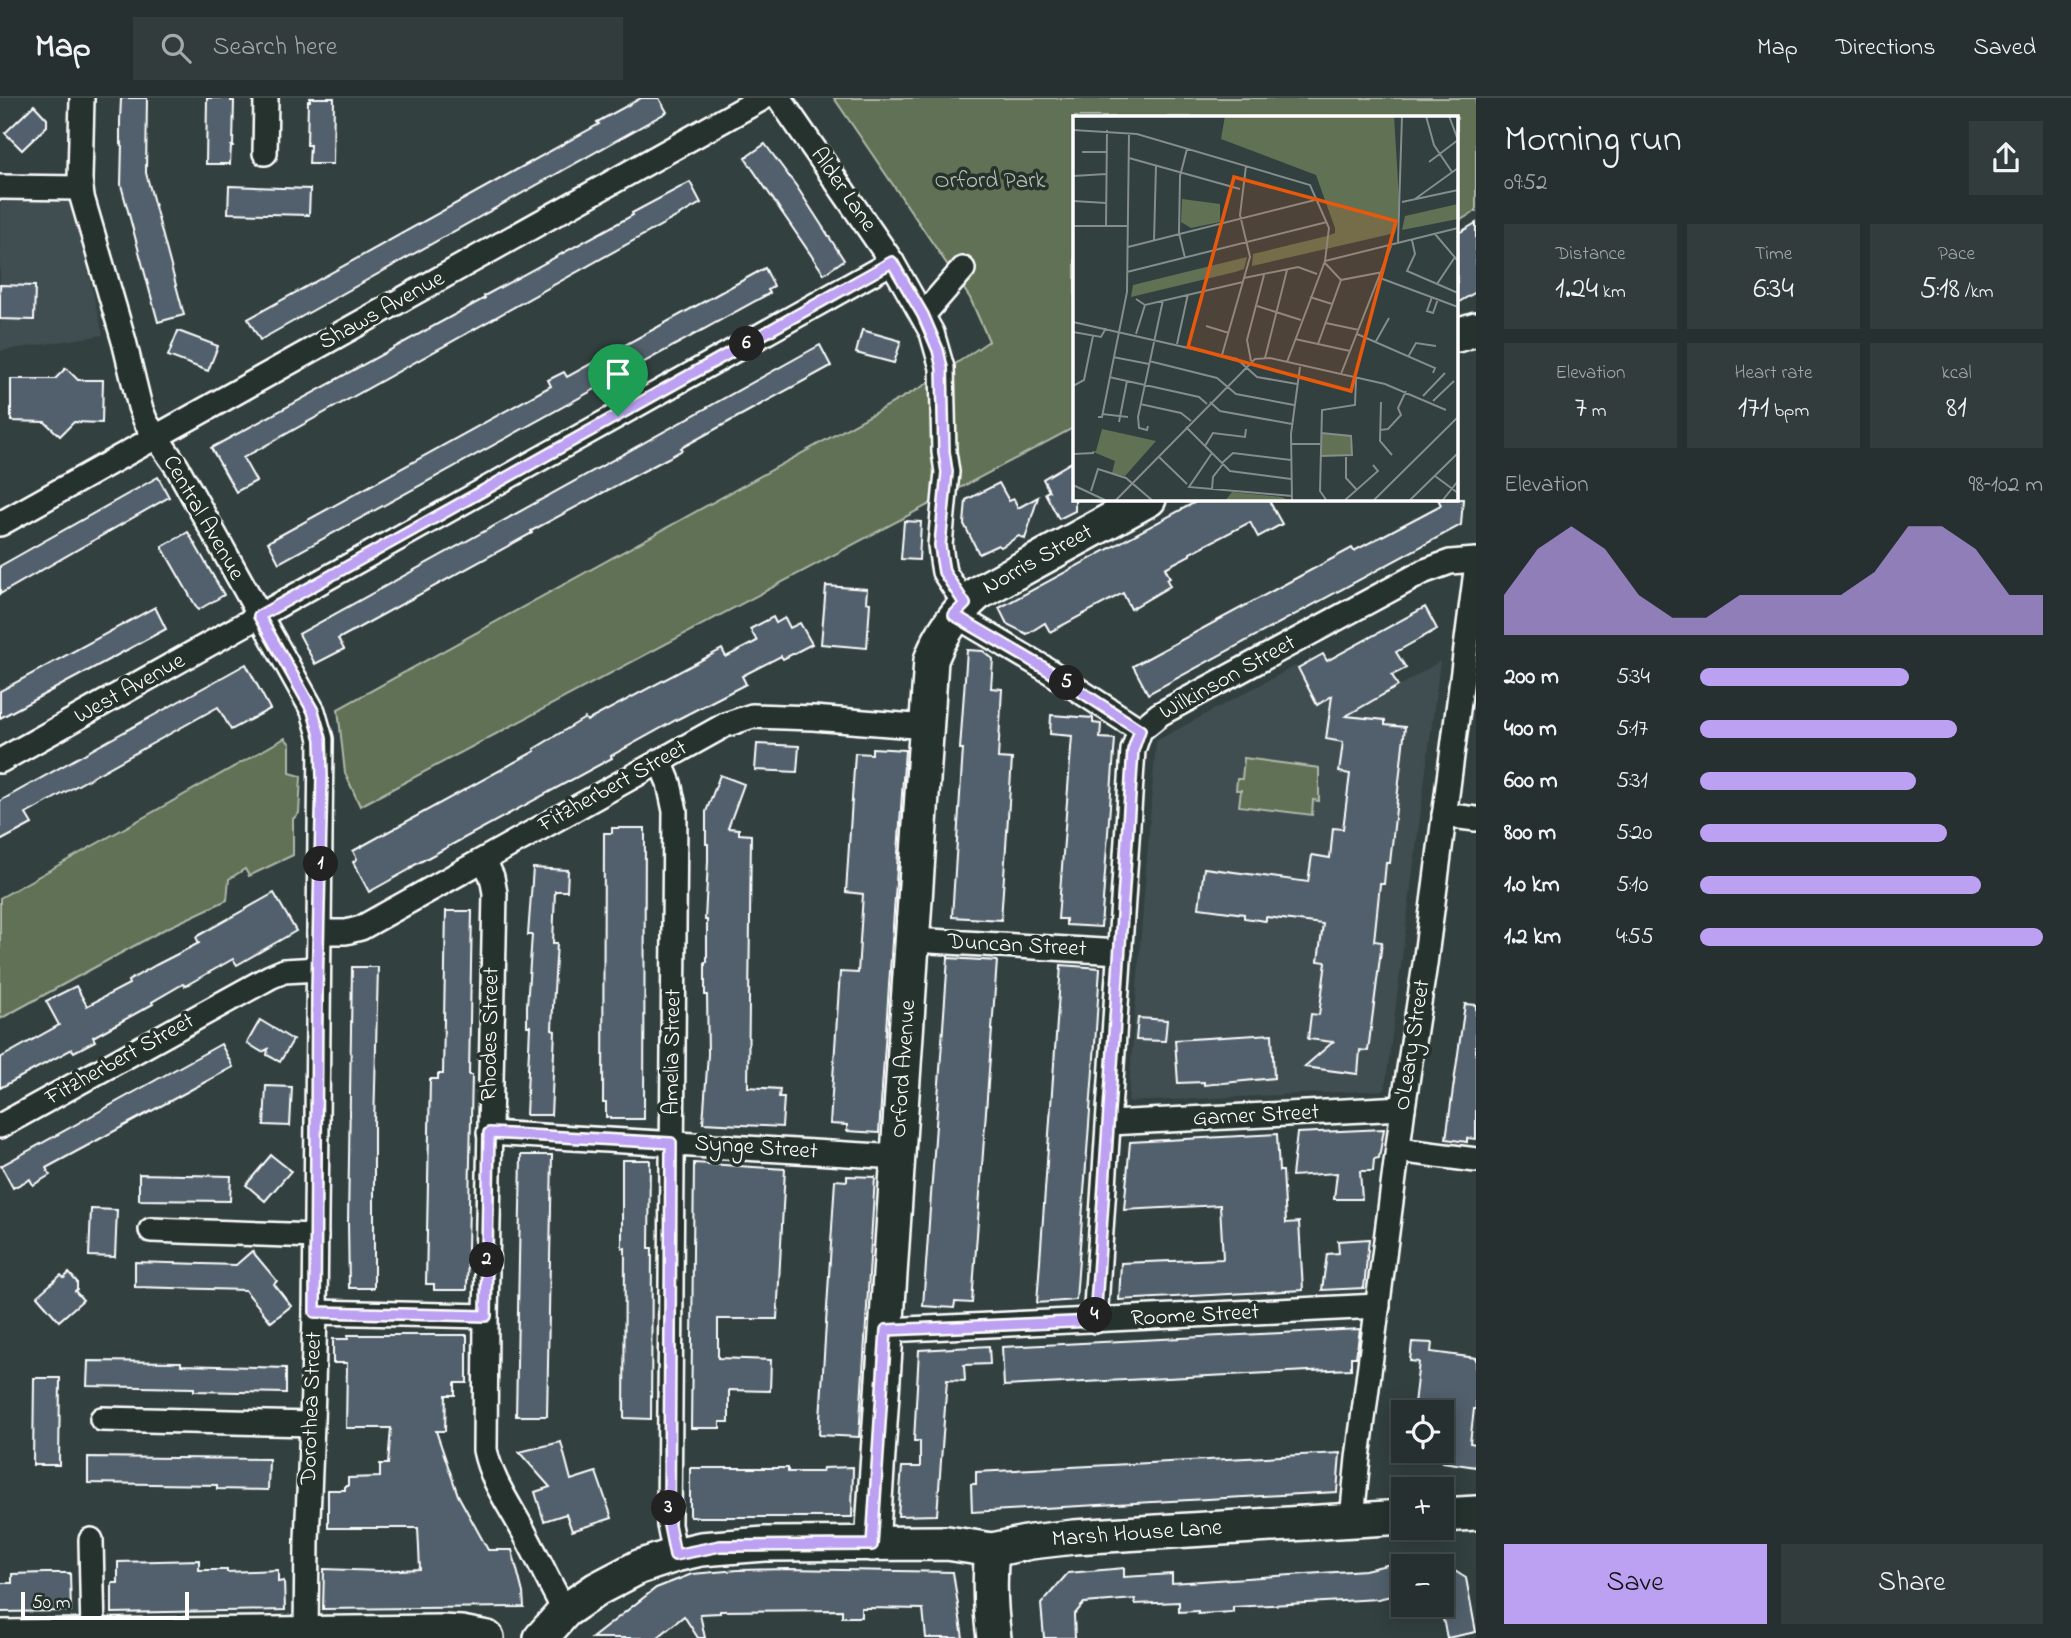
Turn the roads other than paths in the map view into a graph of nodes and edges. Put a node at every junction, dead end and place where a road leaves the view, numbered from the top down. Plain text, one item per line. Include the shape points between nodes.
1 (82, 98) edge
2 (267, 98) edge
3 (763, 98) edge
4 (779, 98) edge
5 (265, 153) dead end
6 (0, 187) edge
7 (81, 188) junction
8 (892, 262) junction
9 (963, 268) dead end
10 (923, 315) junction
11 (1476, 329) edge
12 (1458, 334) edge
13 (156, 437) junction
14 (1147, 500) edge
15 (0, 524) edge
16 (1476, 560) edge
17 (1476, 571) edge
18 (960, 609) junction
19 (259, 616) junction
20 (1473, 617) edge
21 (927, 727) junction
22 (1140, 730) junction
23 (0, 761) edge
24 (660, 761) junction
25 (1444, 815) junction
26 (1476, 819) edge
27 (484, 860) junction
28 (319, 932) junction
29 (913, 940) junction
30 (1120, 952) junction
31 (318, 969) junction
32 (1403, 1108) junction
33 (1109, 1123) junction
34 (0, 1126) edge
35 (489, 1133) junction
36 (671, 1143) junction
37 (1398, 1150) junction
38 (898, 1157) junction
39 (1476, 1160) edge
40 (151, 1230) dead end
41 (316, 1236) junction
42 (1378, 1306) junction
43 (315, 1312) junction
44 (486, 1316) junction
45 (1095, 1321) junction
46 (886, 1330) junction
47 (102, 1419) dead end
48 (312, 1424) junction
49 (1476, 1513) edge
50 (1454, 1514) edge
51 (1391, 1518) edge
52 (1352, 1520) junction
53 (91, 1540) dead end
54 (872, 1545) junction
55 (992, 1550) junction
56 (675, 1555) junction
57 (565, 1611) junction
58 (306, 1633) junction
59 (93, 1635) junction
60 (0, 1637) edge
61 (487, 1638) edge
62 (541, 1638) edge
63 (994, 1638) edge

1 - 7 street, Central Avenue
2 - 5 street
3 - 13 street, Shaws Avenue
4 - 8 street, Alder Lane
6 - 7 street
7 - 13 street, Central Avenue via 140,407
8 - 10 street, Alder Lane
8 - 19 street, West Avenue
9 - 10 street
10 - 18 street, Alder Lane via 942,368 947,472 940,545 944,572
11 - 12 street
13 - 15 street, Shaws Avenue
13 - 19 street, Central Avenue
14 - 18 street, Norris Street via 993,583
16 - 22 street, Wilkinson Street via 1450,562 1425,571 1160,714
17 - 20 street, O'Leary Street
18 - 21 street, Orford Avenue via 931,660
18 - 22 street
19 - 23 street, West Avenue
19 - 28 street, Central Avenue via 313,711 321,739
20 - 25 street, O'Leary Street
21 - 24 street, Fitzherbert Street via 752,716
21 - 29 street, Orford Avenue
22 - 30 street, Wilkinson Street via 1133,750
24 - 27 street, Fitzherbert Street
24 - 36 street, Amelia Street via 675,811
25 - 26 street
25 - 32 street, O'Leary Street
27 - 28 street, Fitzherbert Street via 360,928
27 - 35 street, Rhodes Street via 495,893
28 - 31 street, Dorothea Street
29 - 30 street, Duncan Street
29 - 38 street, Orford Avenue
30 - 33 street, Wilkinson Street
31 - 34 street, Fitzherbert Street via 292,969 270,977
31 - 41 street, Dorothea Street
32 - 33 street, Garner Street
32 - 37 street, O'Leary Street
33 - 45 street, Wilkinson Street
35 - 36 street, Synge Street
35 - 44 street, Rhodes Street
36 - 38 street, Synge Street
36 - 56 street, Amelia Street via 669,1525
37 - 39 street
37 - 42 street, O'Leary Street
38 - 46 street, Orford Avenue
40 - 41 street
41 - 43 street, Dorothea Street
42 - 45 street, Roome Street
42 - 52 street, O'Leary Street
43 - 44 street
43 - 48 street, Dorothea Street
44 - 57 street, Rhodes Street via 484,1432 489,1466
45 - 46 street, Roome Street
46 - 54 street, Orford Avenue
47 - 48 street
48 - 58 street, Dorothea Street
49 - 50 street
51 - 52 street, Marsh House Lane
52 - 55 street, Marsh House Lane via 1074,1537
53 - 59 street
54 - 55 street, Marsh House Lane via 947,1543
54 - 56 street, Marsh House Lane via 720,1546
55 - 63 street
56 - 57 street, Marsh House Lane via 617,1578
57 - 62 street, Marsh House Lane
58 - 59 street
58 - 61 street via 440,1632
59 - 60 street

